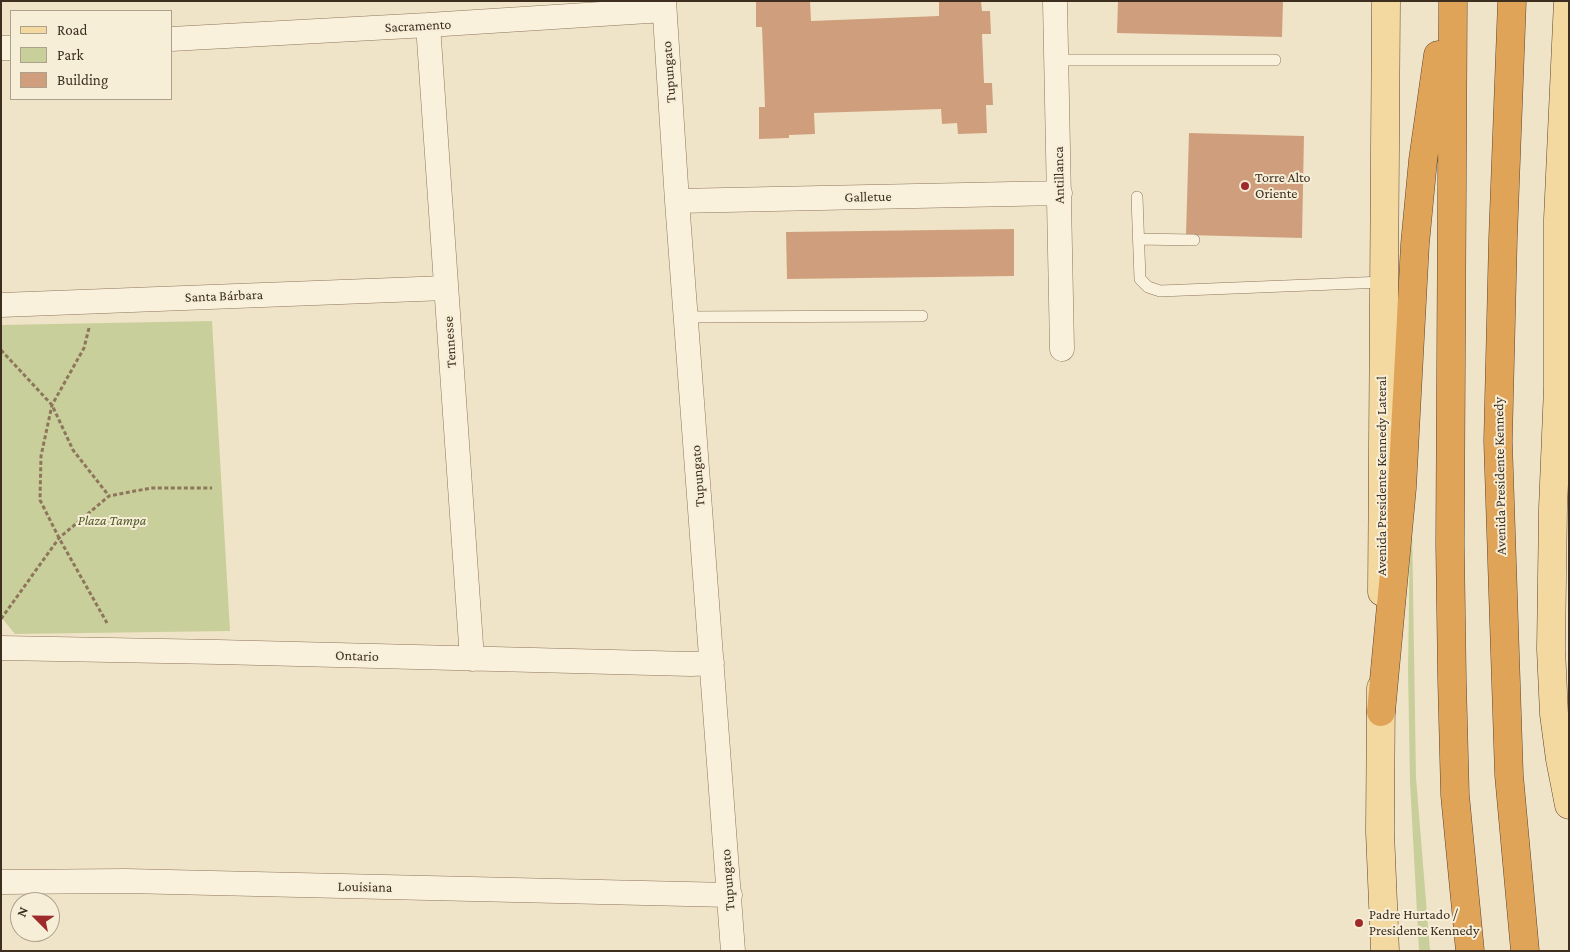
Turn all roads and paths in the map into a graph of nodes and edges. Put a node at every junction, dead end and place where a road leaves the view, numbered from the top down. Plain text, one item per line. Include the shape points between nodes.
1 (1055, 1) edge
2 (1386, 1) edge
3 (1446, 1) edge
4 (1452, 1) edge
5 (1512, 1) edge
6 (1568, 1) edge
7 (664, 6) edge
8 (428, 25) junction
9 (172, 38) edge
10 (1057, 60) junction
11 (1275, 60) dead end
12 (1060, 193) junction
13 (1137, 197) dead end
14 (677, 201) junction
15 (1563, 230) edge
16 (1138, 239) junction
17 (1194, 240) dead end
18 (1384, 282) junction
19 (446, 288) junction
20 (96, 301) junction
21 (1, 305) edge
22 (922, 316) dead end
23 (686, 317) junction
24 (1062, 349) dead end
25 (1, 350) edge
26 (1563, 391) edge
27 (52, 405) junction
28 (212, 488) dead end
29 (109, 496) junction
30 (59, 538) junction
31 (1, 619) edge
32 (1, 648) edge
33 (121, 650) junction
34 (472, 659) junction
35 (712, 663) junction
36 (1381, 712) junction
37 (1569, 805) edge
38 (1, 882) edge
39 (730, 895) junction
40 (734, 951) edge
41 (1385, 951) edge
42 (1470, 951) edge
43 (1525, 951) edge

1 - 10 street, Antillanca
2 - 18 main road, Avenida Presidente Kennedy Lateral
3 - 36 highway via 1417,220 1402,488
4 - 42 highway via 1451,654 1456,795
5 - 43 highway, Avenida Presidente Kennedy via 1498,441 1509,765
6 - 15 main road
7 - 8 street, Sacramento
7 - 14 street, Tupungato
8 - 9 street, Sacramento
8 - 19 street, Tennesse
10 - 11 lane
10 - 12 street, Antillanca
12 - 14 street, Galletue
12 - 24 street, Antillanca
13 - 16 lane
14 - 23 street, Tupungato
15 - 26 main road
16 - 17 lane
16 - 18 lane via 1140,278 1148,287 1160,290
18 - 36 main road, Avenida Presidente Kennedy Lateral
19 - 20 street, Santa Bárbara
19 - 34 street, Tennesse
20 - 21 street, Santa Bárbara
20 - 27 path via 84,348
22 - 23 lane
23 - 35 street, Tupungato
25 - 27 path
26 - 37 main road via 1551,649 1554,714
27 - 29 path via 73,450
27 - 30 path via 41,456 40,500
28 - 29 path via 151,488
29 - 30 path
30 - 31 path
30 - 33 path
32 - 33 street, Ontario
33 - 34 street, Ontario
34 - 35 street, Ontario
35 - 39 street, Tupungato
36 - 41 main road, Avenida Presidente Kennedy Lateral via 1380,832
38 - 39 street, Louisiana via 126,881
39 - 40 street, Tupungato

